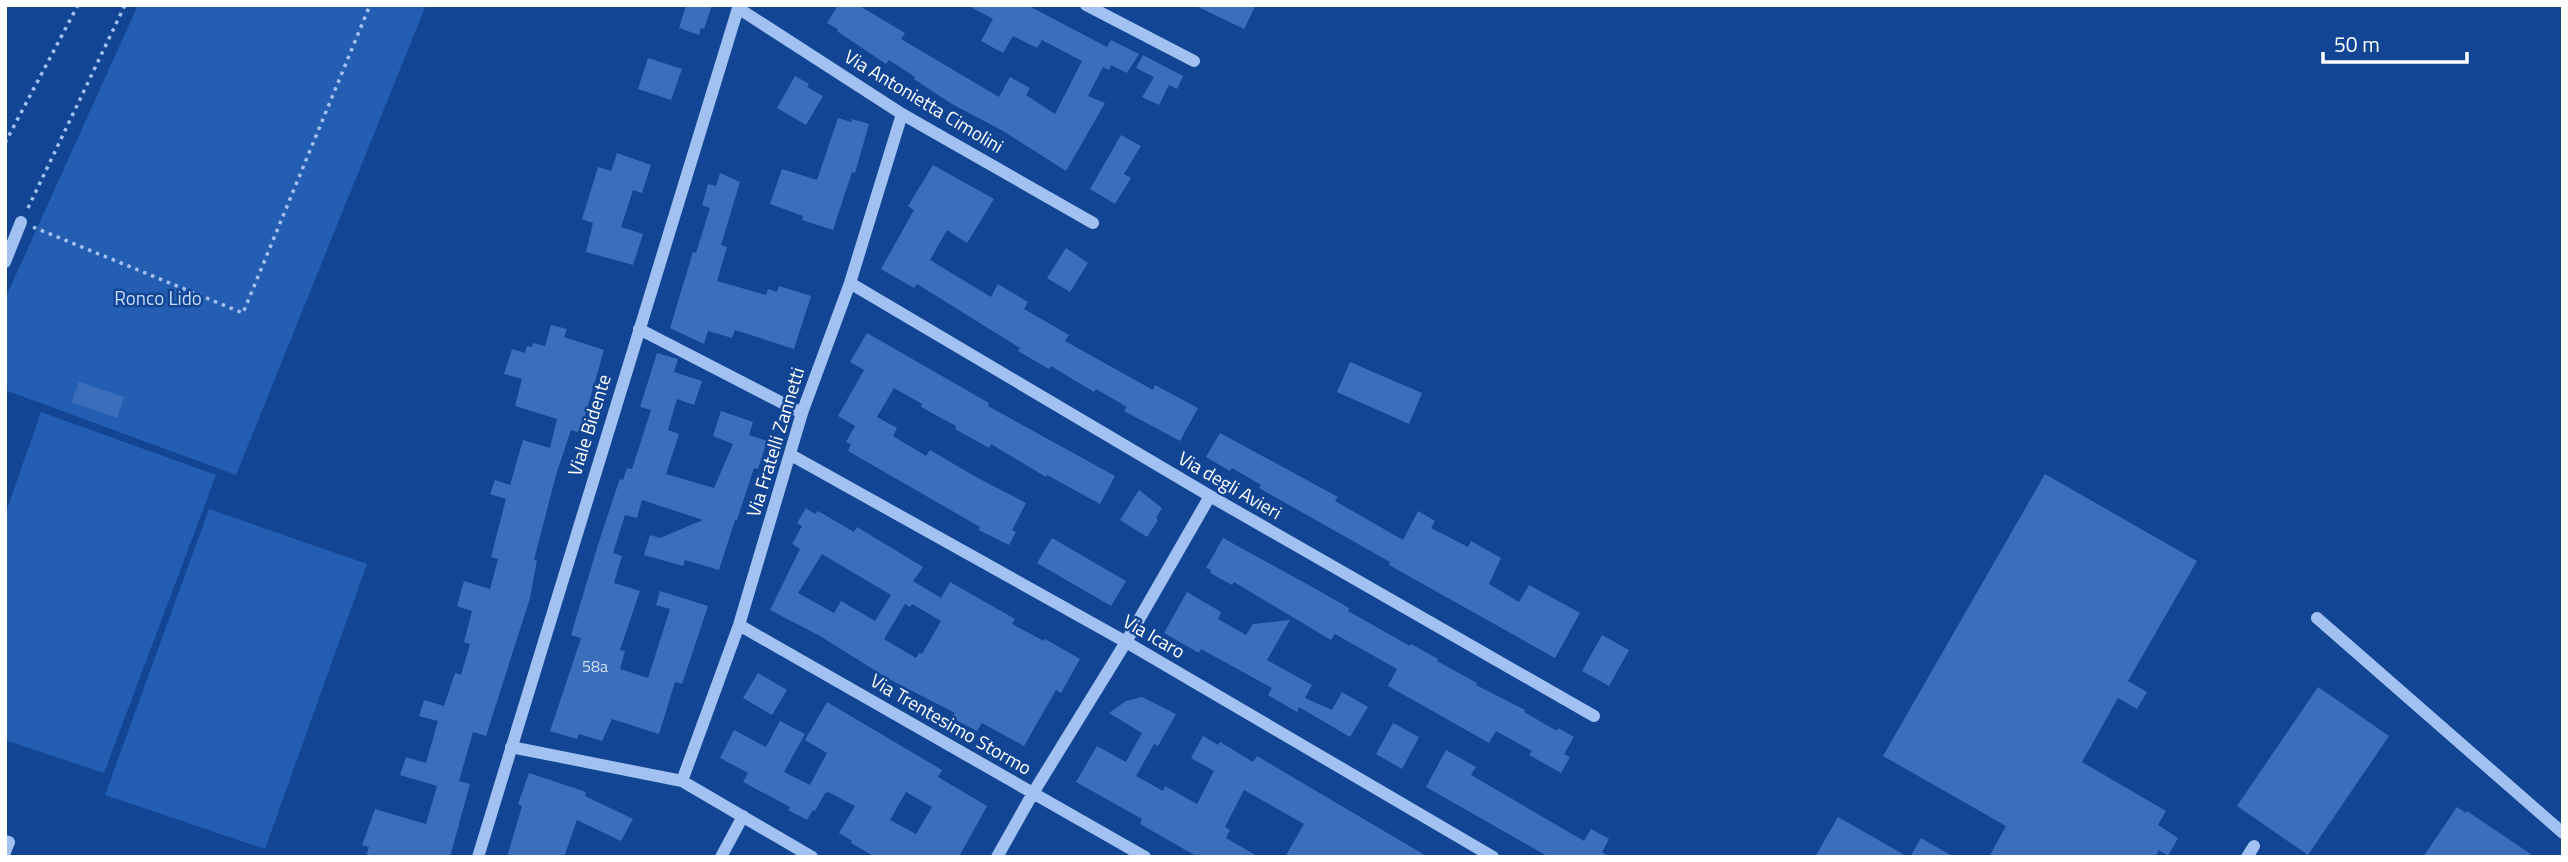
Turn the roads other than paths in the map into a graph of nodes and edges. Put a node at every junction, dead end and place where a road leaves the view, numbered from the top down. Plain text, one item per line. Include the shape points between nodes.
1 (1086, 5) edge
2 (738, 7) edge
3 (1194, 61) dead end
4 (902, 114) junction
5 (21, 222) road end
6 (1093, 223) dead end
7 (5, 262) edge
8 (850, 283) junction
9 (639, 329) junction
10 (802, 413) junction
11 (791, 455) junction
12 (1210, 496) junction
13 (2317, 618) dead end
14 (739, 625) junction
15 (1126, 642) junction
16 (1594, 716) dead end
17 (511, 747) junction
18 (682, 781) junction
19 (1033, 793) junction
20 (743, 816) junction
21 (2563, 832) edge
22 (5, 841) edge
23 (5, 852) edge
24 (478, 857) edge
25 (721, 857) edge
26 (812, 857) edge
27 (997, 857) edge
28 (1144, 857) edge
29 (1493, 857) edge

1 - 3 street
2 - 4 street, Via Antonietta Cimolini
2 - 9 street, Viale Bidente
4 - 6 street, Via Antonietta Cimolini
4 - 8 street, Via Fratelli Zannetti
5 - 7 street
8 - 10 street, Via Fratelli Zannetti
8 - 12 street, Via degli Avieri
9 - 10 street
9 - 17 street, Viale Bidente
10 - 11 street, Via Fratelli Zannetti
11 - 14 street, Via Fratelli Zannetti
11 - 15 street, Via Icaro
12 - 15 street
12 - 16 street, Via degli Avieri
13 - 21 street
14 - 18 street, Via Fratelli Zannetti
14 - 19 street, Via Trentesimo Stormo
15 - 19 street
15 - 29 street, Via Icaro
17 - 18 street
17 - 24 street, Viale Bidente
18 - 20 street
19 - 27 street
19 - 28 street, Via Trentesimo Stormo
20 - 25 street
20 - 26 street
22 - 23 street via 9,842

